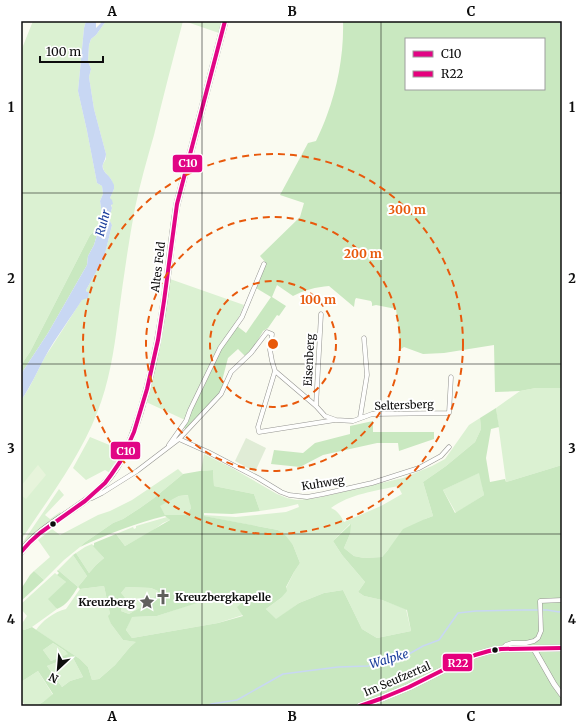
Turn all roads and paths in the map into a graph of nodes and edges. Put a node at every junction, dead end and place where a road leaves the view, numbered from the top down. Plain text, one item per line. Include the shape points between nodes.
1 (225, 21) edge
2 (264, 264) dead end
3 (321, 314) dead end
4 (364, 338) dead end
5 (275, 371) junction
6 (451, 377) dead end
7 (316, 406) junction
8 (360, 418) junction
9 (336, 420) junction
10 (179, 439) junction
11 (449, 447) dead end
12 (164, 451) junction
13 (107, 486) junction
14 (21, 552) edge
15 (562, 600) edge
16 (562, 648) edge
17 (501, 649) junction
18 (534, 649) junction
19 (562, 696) edge
20 (360, 706) edge

1 - 13 main road, Altes Feld via 177,204 152,369 132,439
2 - 12 street via 242,317 220,348 186,421
3 - 7 street, Eisenberg
4 - 8 street via 367,375
5 - 7 street
5 - 9 street, Seltersberg via 258,427 259,432
5 - 10 street via 270,350 272,334 267,332 251,353 231,372 221,394
6 - 8 street, Seltersberg via 449,412 372,414
7 - 9 street via 325,416
8 - 9 street, Seltersberg via 353,421
10 - 11 street, Kuhweg via 281,492 307,496 372,483 419,468 441,456
10 - 12 street
12 - 13 street via 137,471
13 - 14 main road, Altes Feld via 42,531
15 - 17 street via 540,601 541,631 538,638 526,643 512,643
16 - 18 main road, Im Seufzertal
17 - 18 main road, Im Seufzertal
17 - 20 main road, Im Seufzertal via 461,660 409,687
18 - 19 street

